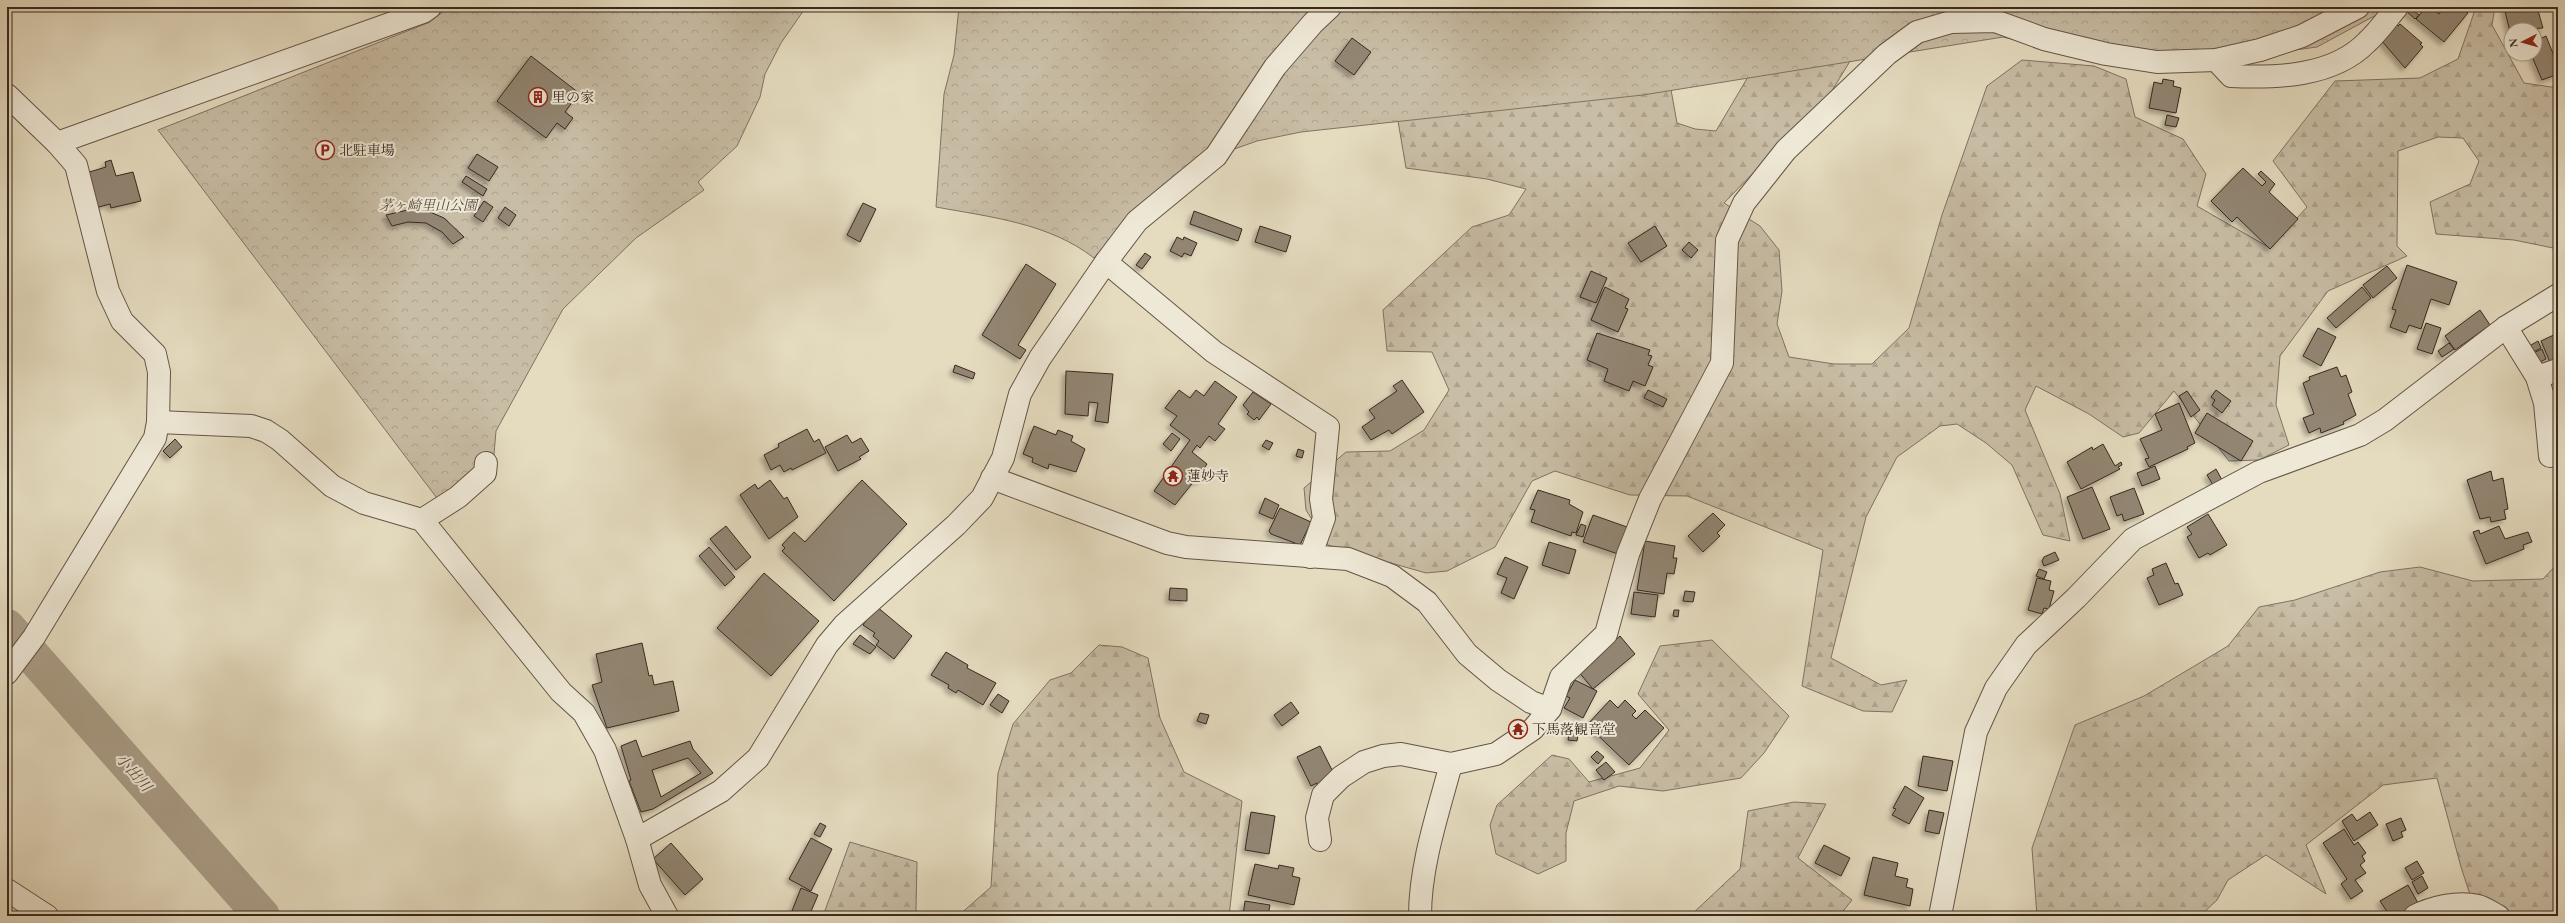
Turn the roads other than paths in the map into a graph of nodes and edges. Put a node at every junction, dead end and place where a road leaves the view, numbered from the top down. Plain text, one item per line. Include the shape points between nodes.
1 (430, 7) edge
2 (1330, 7) edge
3 (2358, 7) edge
4 (2397, 7) edge
5 (1993, 14) edge
6 (2216, 60) junction
7 (7, 96) edge
8 (57, 142) junction
9 (1106, 262) junction
10 (2558, 295) edge
11 (2506, 327) junction
12 (2558, 370) edge
13 (2537, 377) junction
14 (158, 422) junction
15 (2550, 456) dead end
16 (486, 463) dead end
17 (992, 478) junction
18 (422, 520) junction
19 (1310, 557) junction
20 (12, 666) edge
21 (1550, 709) junction
22 (1451, 764) junction
23 (637, 839) junction
24 (1320, 840) dead end
25 (7, 890) edge
26 (47, 916) edge
27 (667, 916) edge
28 (1420, 916) edge
29 (1940, 916) edge
30 (2415, 916) edge
31 (2498, 916) edge

1 - 8 street via 423,12
2 - 9 street via 1312,23 1275,67 1216,156 1137,222
3 - 6 street via 2302,36 2260,50
4 - 6 street via 2367,43 2347,58 2309,71 2272,78 2232,76
5 - 6 street via 2044,39 2106,54 2157,62
5 - 21 street via 1917,32 1886,54 1786,150 1744,204 1727,240 1722,363 1650,499 1628,554 1606,634 1561,677
7 - 8 street
8 - 14 street via 76,164 108,291 116,309 122,321 155,354 159,372
9 - 17 street via 1040,358 1020,394 1003,458
9 - 19 street via 1214,352 1328,427 1321,499 1324,518
10 - 11 street
11 - 13 street
11 - 29 street via 2385,420 2360,435 2259,472 2133,539 2026,645 1996,688 1976,732
12 - 13 street
13 - 15 street via 2545,403
14 - 18 street via 251,426 266,431 280,440 332,486 364,503
14 - 20 street via 155,438 34,637
16 - 18 street via 485,473 458,496
17 - 19 street via 1167,542
17 - 23 street via 982,498 956,525 844,625 827,645 758,758 722,791
18 - 23 street via 561,692 584,713 605,750
19 - 21 street via 1348,559 1392,576 1427,602 1467,654 1498,680 1531,702
21 - 22 street via 1533,729 1496,754
22 - 24 street via 1401,754 1382,756 1364,762 1341,777 1323,795 1317,818
22 - 28 street via 1431,843 1420,898
23 - 27 street via 650,885
25 - 26 street
30 - 31 street via 2424,911 2452,905 2478,906

